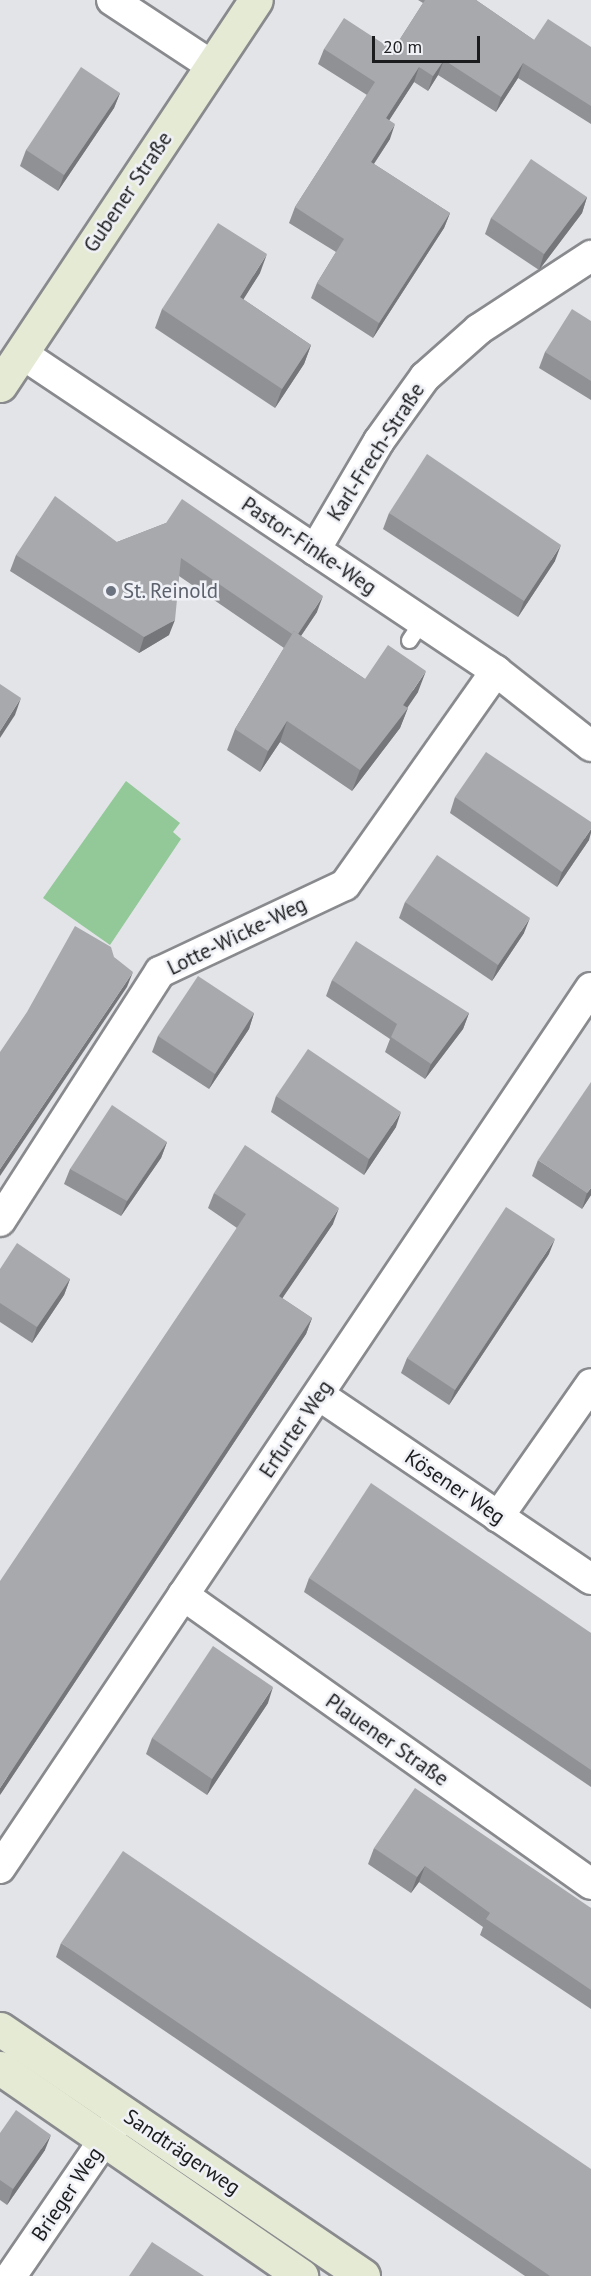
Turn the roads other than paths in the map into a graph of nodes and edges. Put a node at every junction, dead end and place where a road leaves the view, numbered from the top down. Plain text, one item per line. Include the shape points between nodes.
1 (112, 0) edge
2 (255, 0) edge
3 (212, 66) junction
4 (591, 256) edge
5 (21, 353) junction
6 (0, 385) edge
7 (315, 550) junction
8 (496, 671) junction
9 (591, 746) edge
10 (591, 988) edge
11 (0, 1221) edge
12 (591, 1384) edge
13 (320, 1395) junction
14 (498, 1517) junction
15 (591, 1579) edge
16 (183, 1595) junction
17 (0, 1868) edge
18 (591, 1884) edge
19 (0, 2029) edge
20 (0, 2068) edge
21 (123, 2113) junction
22 (104, 2139) junction
23 (11, 2276) edge
24 (301, 2276) edge
25 (363, 2276) edge

1 - 3 street
2 - 3 main road, Gubener Straße
3 - 5 main road, Gubener Straße
4 - 7 street, Karl-Frech-Straße via 479,329 425,377 379,441
5 - 6 main road, Gubener Straße
5 - 7 street, Pastor-Finke-Weg
7 - 8 street, Pastor-Finke-Weg via 415,631
8 - 9 street, Pastor-Finke-Weg
8 - 11 street, Lotte-Wicke-Weg via 345,885 160,972
10 - 13 street, Erfurter Weg
12 - 14 street
13 - 14 street, Kösener Weg
13 - 16 street, Erfurter Weg
14 - 15 street, Kösener Weg
16 - 17 street, Erfurter Weg
16 - 18 street, Plauener Straße
19 - 21 main road, Sandträgerweg
20 - 22 main road, Sandträgerweg
21 - 22 street, Brieger Weg
21 - 25 main road, Sandträgerweg
22 - 23 street, Brieger Weg
22 - 24 main road, Sandträgerweg

